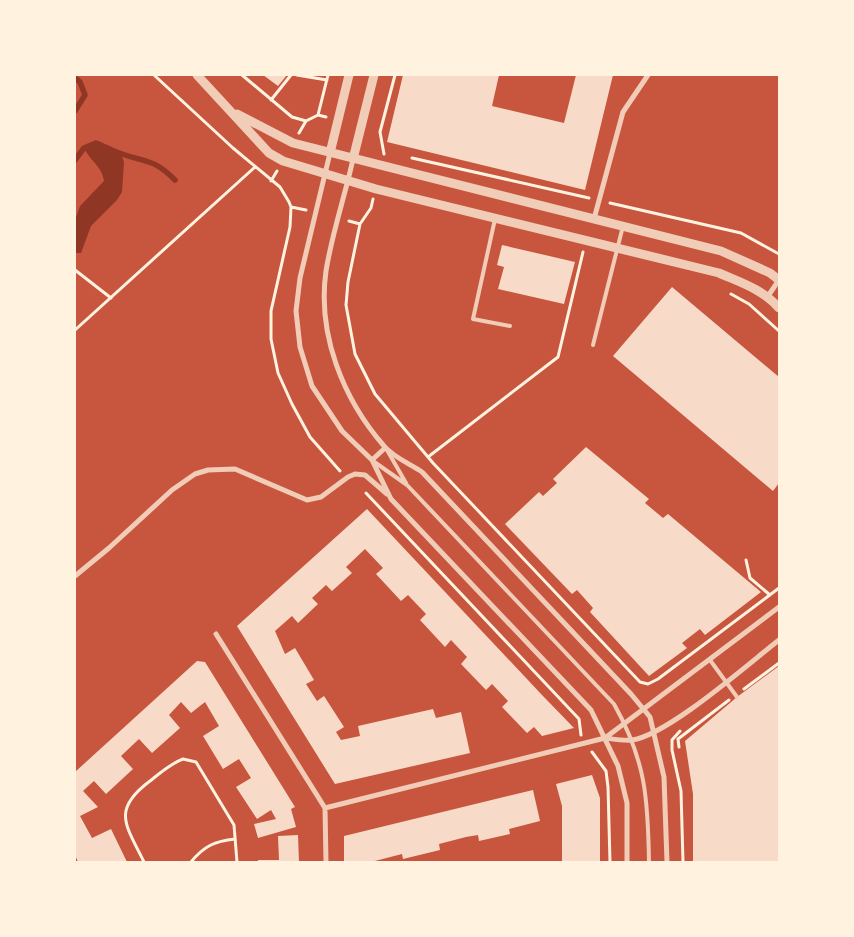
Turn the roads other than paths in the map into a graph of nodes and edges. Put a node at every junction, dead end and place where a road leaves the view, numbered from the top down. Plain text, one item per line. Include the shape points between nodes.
1 (197, 75) edge
2 (349, 75) edge
3 (374, 75) edge
4 (648, 75) edge
5 (232, 111) junction
6 (330, 153) junction
7 (353, 159) junction
8 (324, 174) junction
9 (348, 181) junction
10 (495, 217) junction
11 (594, 219) junction
12 (623, 226) junction
13 (617, 249) junction
14 (779, 280) edge
15 (768, 296) junction
16 (779, 308) edge
17 (510, 326) dead end
18 (593, 345) dead end
19 (385, 448) junction
20 (372, 460) junction
21 (407, 485) junction
22 (392, 499) junction
23 (75, 576) edge
24 (779, 607) edge
25 (216, 634) dead end
26 (779, 640) edge
27 (710, 660) junction
28 (726, 682) junction
29 (736, 696) road end
30 (644, 709) junction
31 (624, 722) junction
32 (653, 732) junction
33 (605, 738) junction
34 (632, 740) junction
35 (324, 808) junction
36 (326, 862) edge
37 (628, 862) edge
38 (649, 862) edge
39 (667, 862) edge

1 - 5 street
2 - 6 street
3 - 7 street
4 - 11 street via 623,112
5 - 6 street via 290,142
5 - 8 street via 269,153
6 - 7 street
6 - 8 street
7 - 9 street
7 - 11 street
8 - 9 street
8 - 20 street via 300,278 296,311 300,347 312,386 342,430
9 - 10 street
9 - 19 street via 326,270 326,326 340,375 360,413
10 - 13 street
10 - 17 lane via 473,319
11 - 12 street
12 - 13 lane
12 - 14 street via 721,251
13 - 15 street via 719,273
13 - 18 lane
14 - 15 street
15 - 16 street
19 - 20 street
19 - 21 lane
19 - 30 street via 422,472
20 - 21 lane
20 - 22 street
21 - 31 lane via 592,679 614,704
22 - 23 street via 365,475 348,477 321,496 307,500 235,469 208,470 172,490
22 - 33 street via 590,710
24 - 27 street
25 - 35 street
26 - 28 street
27 - 28 lane
27 - 30 street
28 - 29 lane
28 - 32 street
30 - 31 street
30 - 32 street via 650,717
31 - 33 street
31 - 34 lane
32 - 34 street
32 - 39 street via 664,777
33 - 34 street
33 - 35 street
33 - 37 street via 618,766 627,803
34 - 38 lane via 644,780
35 - 36 street

